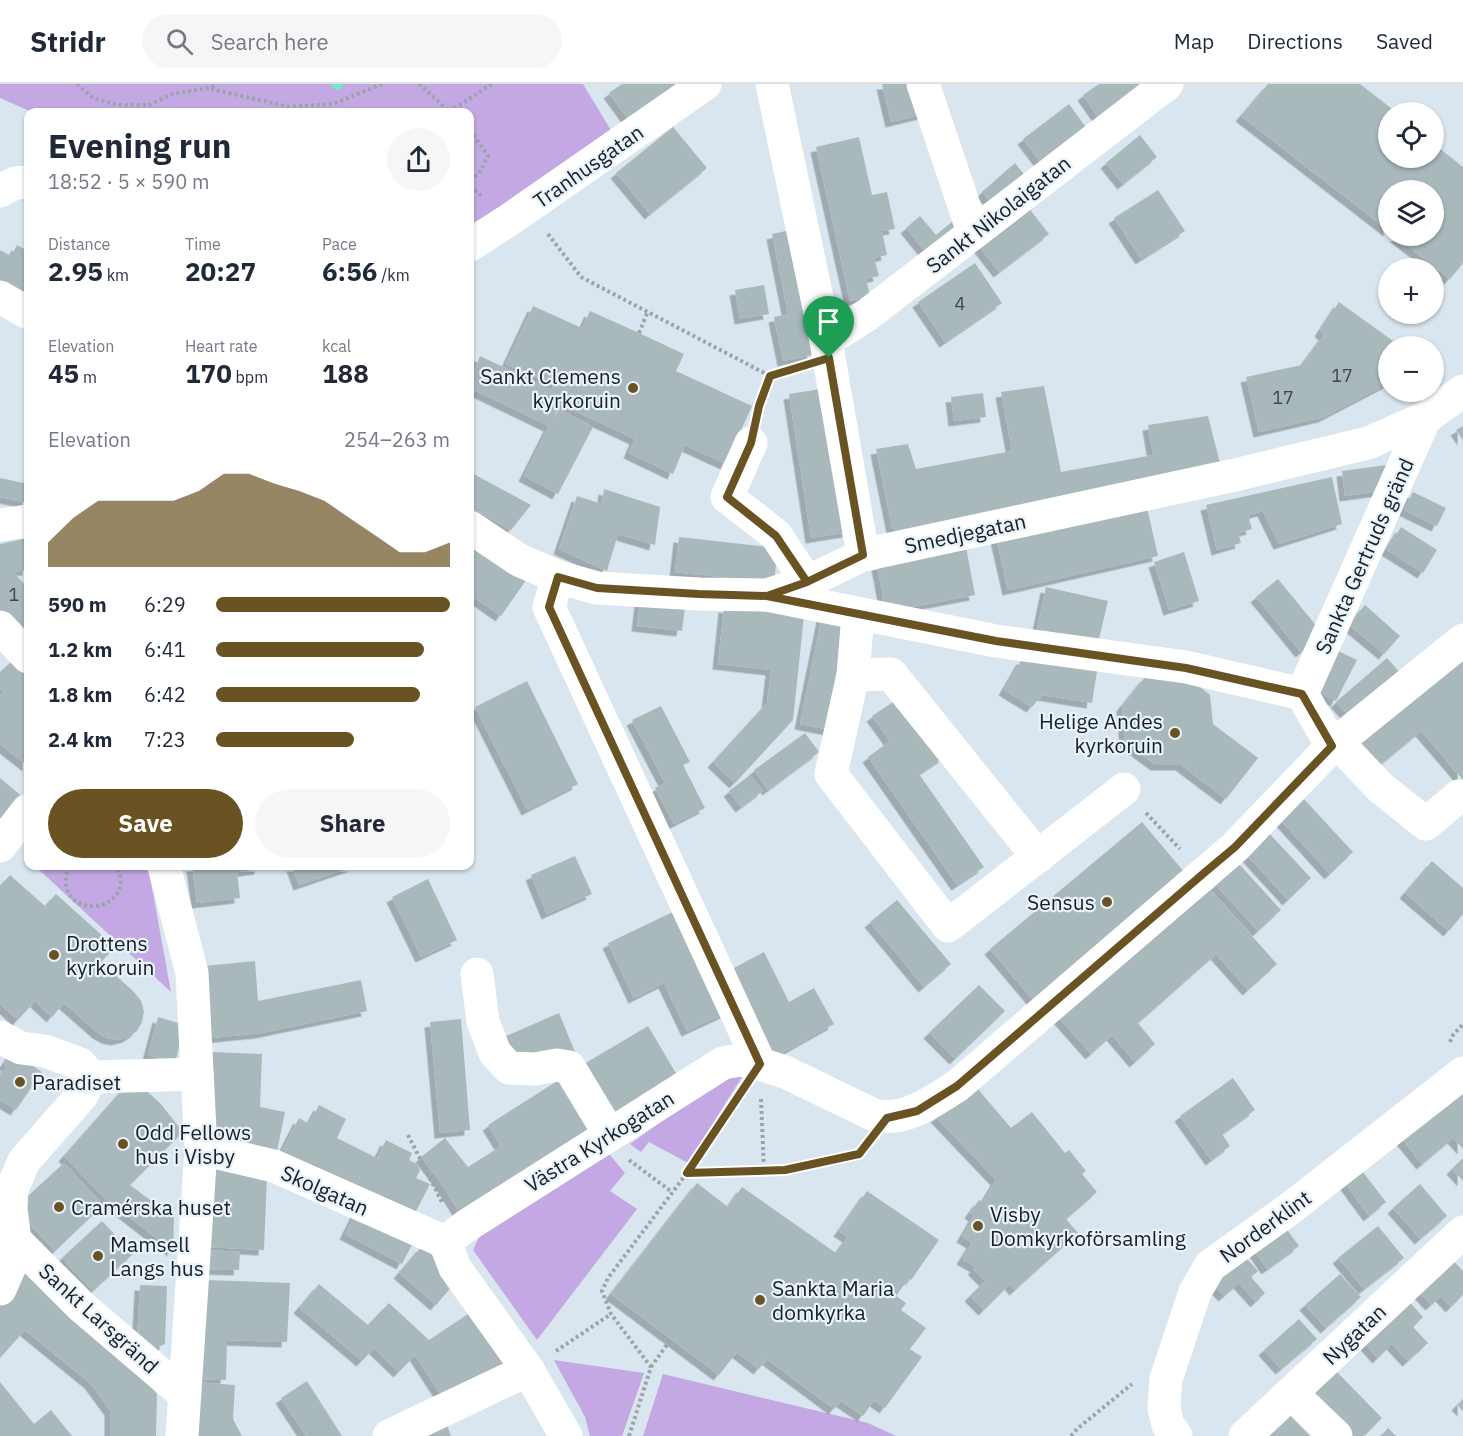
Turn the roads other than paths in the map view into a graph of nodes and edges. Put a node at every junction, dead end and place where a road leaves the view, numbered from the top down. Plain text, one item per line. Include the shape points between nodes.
1 (705, 84) edge
2 (772, 84) edge
3 (923, 84) edge
4 (1167, 84) edge
5 (24, 182) edge
6 (0, 191) edge
7 (973, 232) junction
8 (474, 242) edge
9 (0, 297) edge
10 (24, 311) edge
11 (828, 350) junction
12 (1463, 391) edge
13 (1425, 418) junction
14 (751, 443) road end
15 (24, 522) edge
16 (0, 525) edge
17 (474, 530) edge
18 (863, 555) junction
19 (558, 577) junction
20 (807, 582) junction
21 (767, 596) junction
22 (858, 615) junction
23 (0, 627) edge
24 (1463, 640) edge
25 (24, 653) edge
26 (853, 675) junction
27 (1302, 694) junction
28 (1335, 744) junction
29 (1124, 789) road end
30 (1459, 796) dead end
31 (24, 815) edge
32 (0, 846) edge
33 (1038, 857) junction
34 (165, 870) edge
35 (477, 974) dead end
36 (0, 1037) edge
37 (760, 1064) junction
38 (1463, 1073) edge
39 (197, 1074) junction
40 (91, 1077) junction
41 (618, 1147) junction
42 (201, 1149) junction
43 (1463, 1232) edge
44 (15, 1240) junction
45 (445, 1242) junction
46 (0, 1289) edge
47 (528, 1370) junction
48 (1291, 1393) junction
49 (184, 1394) junction
50 (182, 1436) edge
51 (389, 1436) edge
52 (566, 1436) edge
53 (1176, 1436) edge
54 (1245, 1436) edge
55 (1336, 1436) edge

1 - 8 street, Tranhusgatan
2 - 11 street
3 - 7 street
4 - 7 street, Sankt Nikolaigatan
5 - 6 street
7 - 11 street, Sankt Nikolaigatan
9 - 10 street
11 - 18 street
12 - 13 street, Smedjegatan
13 - 18 street, Smedjegatan via 1368,443
13 - 27 street, Sankta Gertruds gränd
14 - 20 street via 727,497 776,536
15 - 16 street
17 - 19 street, Smedjegatan via 519,560
18 - 20 street, Smedjegatan
19 - 21 street, Smedjegatan via 597,588
19 - 37 street via 549,607
20 - 21 street, Smedjegatan
21 - 22 street
22 - 26 street
22 - 27 street via 996,641 1186,668
23 - 25 street
24 - 28 street
26 - 33 street via 891,674
26 - 33 street via 831,774 948,926
27 - 28 street
28 - 30 street via 1426,824
28 - 37 street, Västra Kyrkogatan via 1235,847 957,1086 917,1111 887,1118 874,1115
29 - 33 street
31 - 32 street
34 - 39 street via 192,973
35 - 41 street via 483,1022 495,1053 509,1068 569,1067
36 - 40 street via 21,1048 45,1051 80,1064
37 - 41 street, Västra Kyrkogatan via 740,1060 723,1063
38 - 53 street, Norderklint via 1210,1266 1195,1292 1166,1379 1164,1408 1168,1425
39 - 40 street
39 - 42 street
40 - 44 street via 82,1095 24,1161 12,1189
41 - 45 street, Västra Kyrkogatan via 466,1226
42 - 45 street, Skolgatan via 274,1166
42 - 49 street
43 - 48 street, Nygatan
44 - 46 street via 11,1264
44 - 49 street, Sankt Larsgränd via 82,1307
45 - 47 street via 455,1268
47 - 51 street
47 - 52 street
48 - 54 street, Nygatan
48 - 55 street
49 - 50 street

